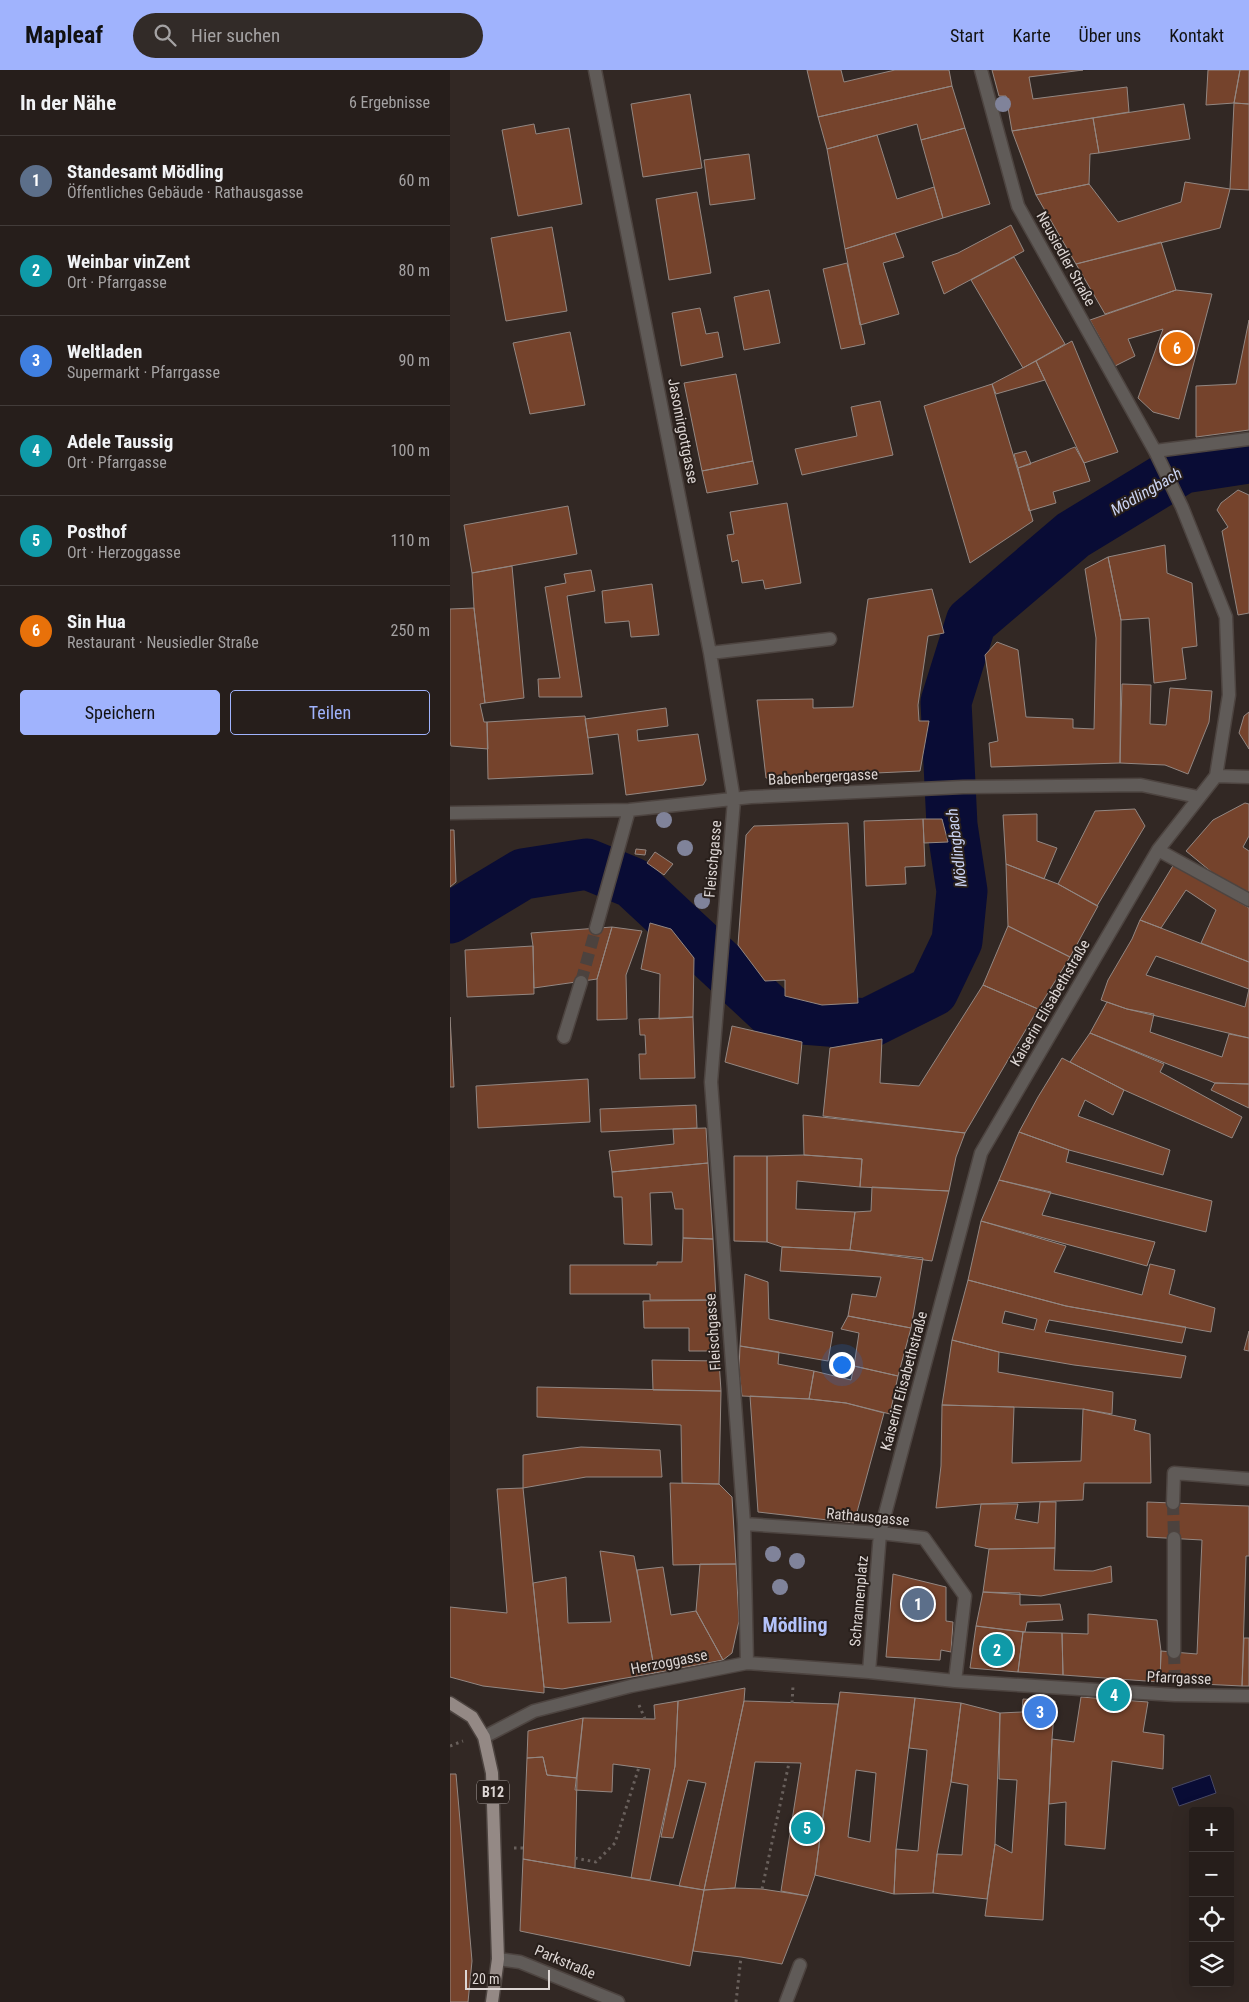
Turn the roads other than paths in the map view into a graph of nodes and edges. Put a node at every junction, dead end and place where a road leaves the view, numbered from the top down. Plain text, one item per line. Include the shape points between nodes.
1 (595, 70) edge
2 (980, 70) edge
3 (1249, 439) edge
4 (1157, 457) junction
5 (830, 638) dead end
6 (710, 653) junction
7 (1216, 776) junction
8 (1249, 777) edge
9 (1198, 797) junction
10 (734, 800) junction
11 (629, 810) junction
12 (450, 813) edge
13 (1158, 850) junction
14 (1249, 900) edge
15 (596, 928) tunnel mouth
16 (581, 982) tunnel mouth
17 (564, 1037) dead end
18 (1249, 1479) edge
19 (1173, 1503) tunnel mouth
20 (744, 1524) junction
21 (880, 1533) junction
22 (1174, 1538) tunnel mouth
23 (1174, 1652) tunnel mouth
24 (747, 1663) junction
25 (869, 1672) junction
26 (955, 1681) junction
27 (1249, 1696) edge
28 (450, 1703) edge
29 (484, 1737) junction
30 (498, 1959) junction
31 (800, 1965) dead end
32 (612, 2001) edge
33 (492, 2002) edge
34 (786, 2002) edge

1 - 6 street, Jasomirgottgasse
2 - 4 street, Neusiedler Straße via 1018,206
3 - 4 street
4 - 7 street, Neusiedler Straße via 1182,508 1226,617 1229,695
5 - 6 street
6 - 10 street, Jasomirgottgasse
7 - 8 street
7 - 9 street, Kaiserin Elisabethstraße
9 - 10 street, Babenbergergasse via 1141,785 907,789
9 - 13 street, Kaiserin Elisabethstraße
10 - 11 street, Babenbergergasse
10 - 20 street, Fleischgasse via 711,1082
11 - 12 street, Babenbergergasse
11 - 15 street
13 - 14 street
13 - 21 street, Kaiserin Elisabethstraße via 981,1153
16 - 17 street
18 - 19 street via 1174,1473
20 - 21 street, Rathausgasse
20 - 24 street, Fleischgasse
21 - 25 street, Schrannenplatz
21 - 26 street, Rathausgasse via 924,1538 965,1596
22 - 23 street
24 - 25 street, Herzoggasse
24 - 29 street, Herzoggasse via 631,1686 534,1710
25 - 26 street, Pfarrgasse
26 - 27 street, Pfarrgasse via 1159,1694 1175,1689
28 - 29 main road, B12 via 472,1717
29 - 30 main road, B12 via 492,1774
30 - 32 street, Parkstraße via 520,1962
30 - 33 main road, B12
31 - 34 street

